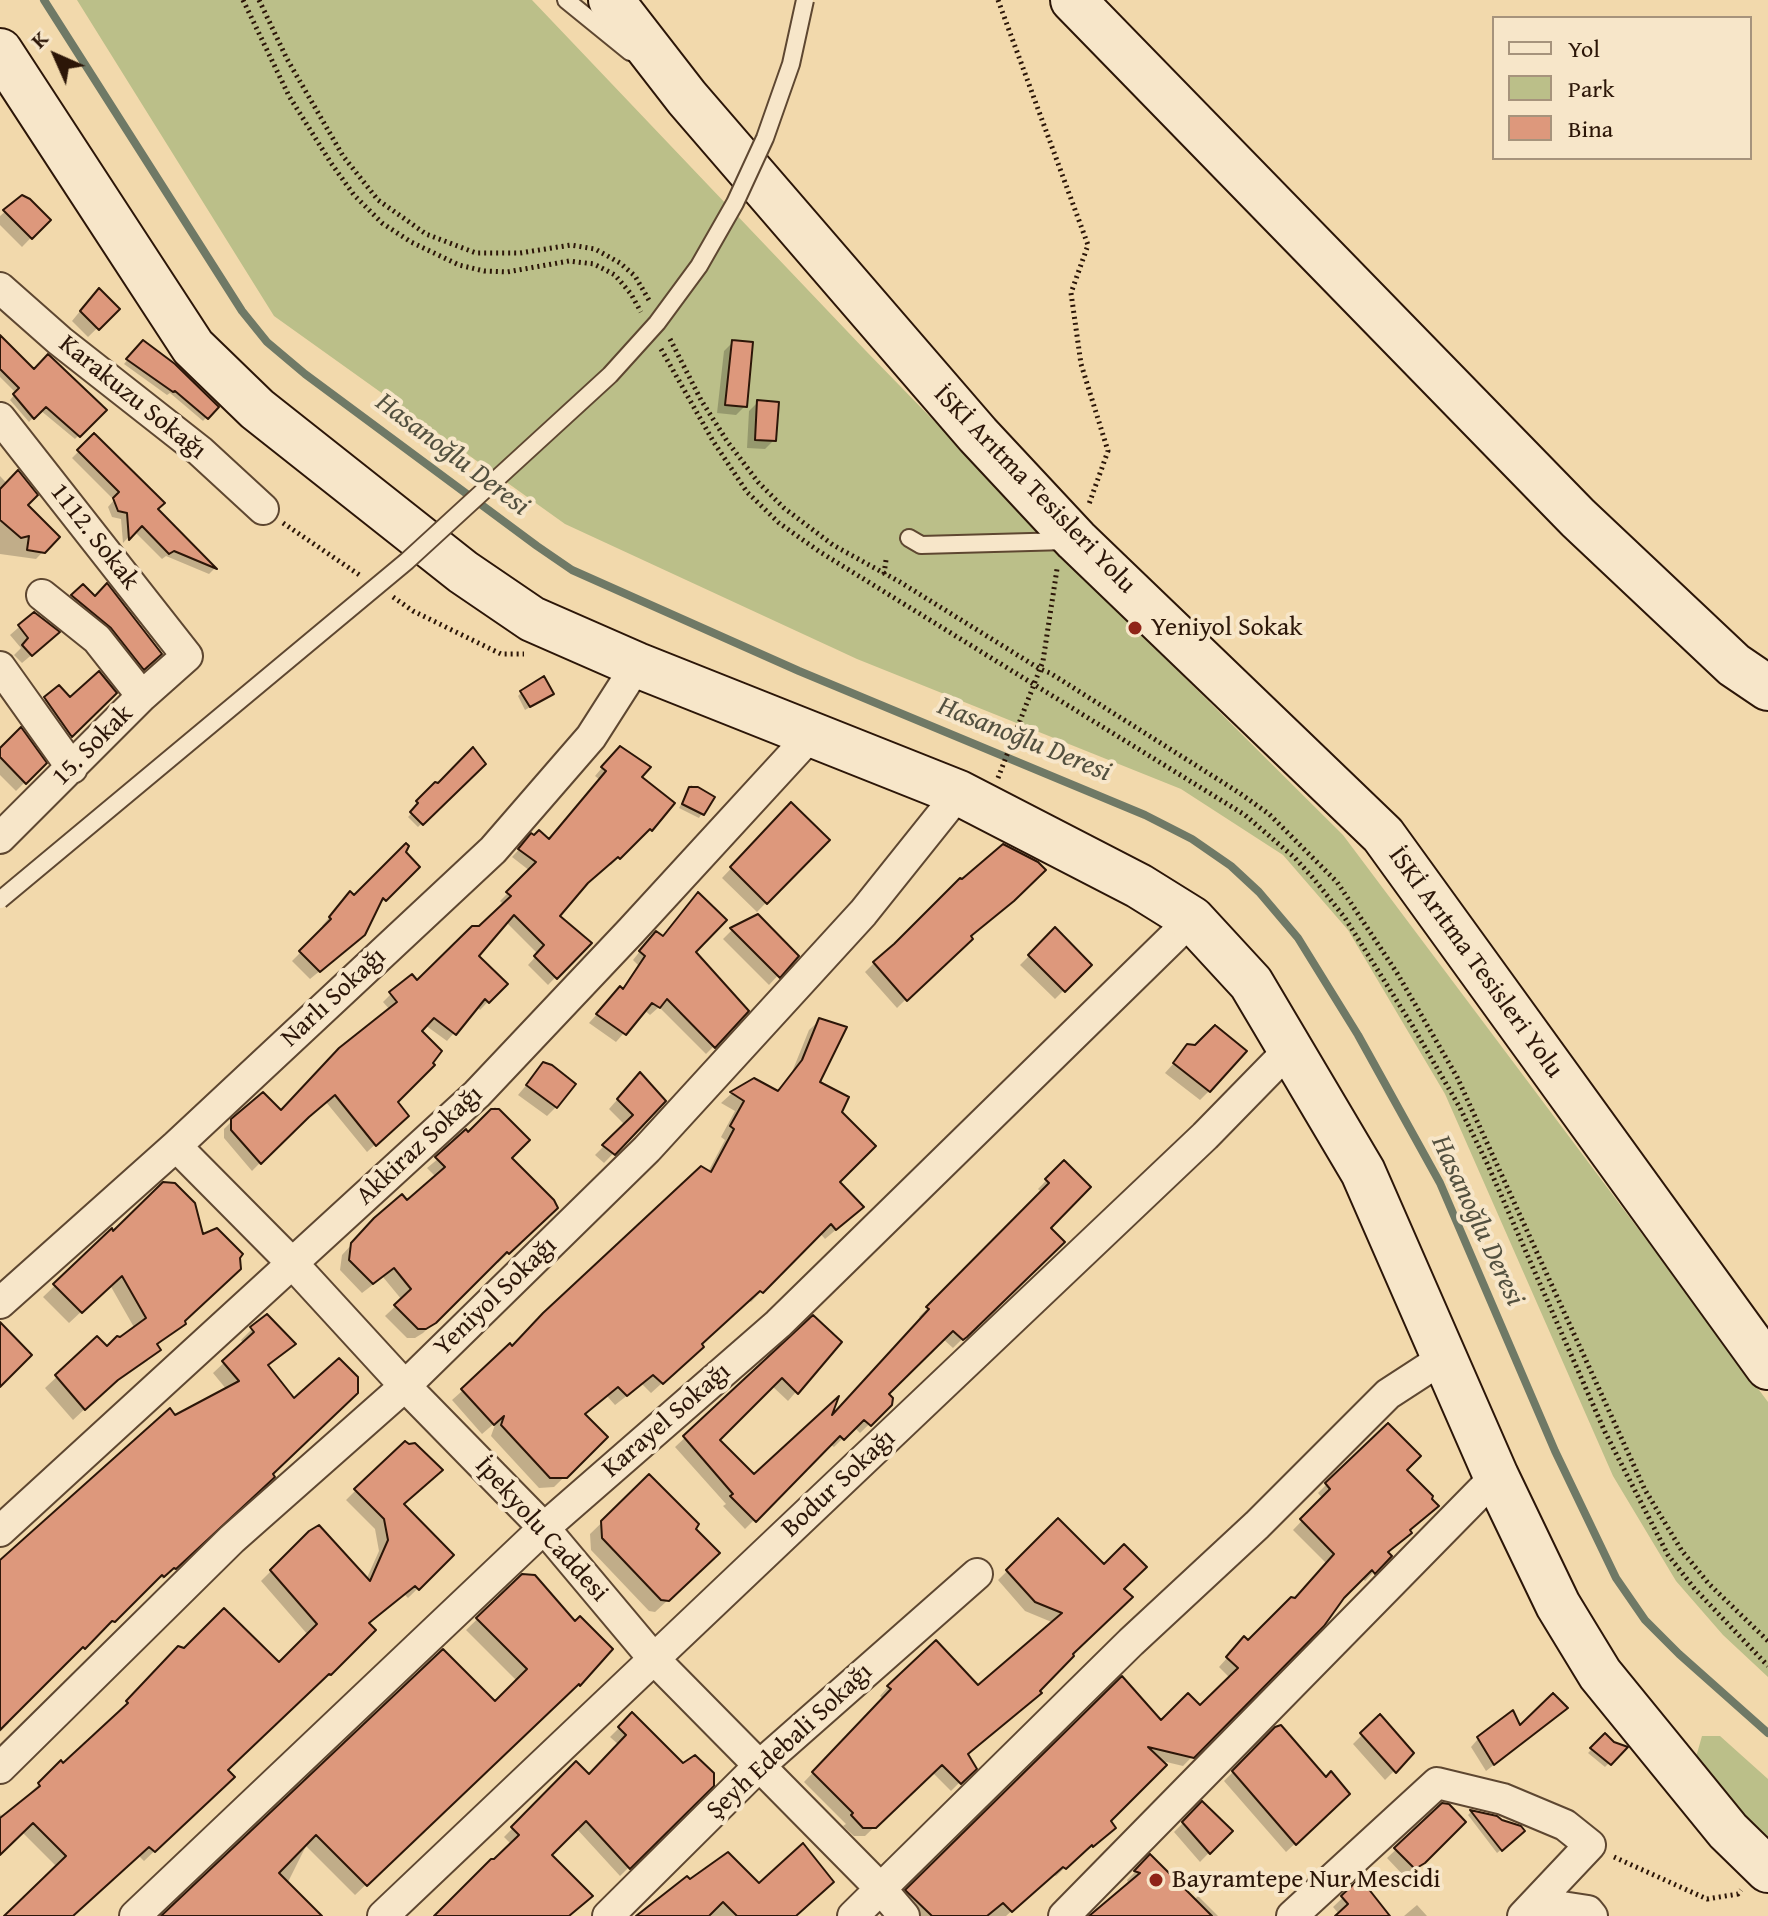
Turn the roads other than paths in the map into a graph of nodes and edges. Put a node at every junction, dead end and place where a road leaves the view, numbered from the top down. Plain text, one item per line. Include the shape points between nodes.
1 (566, 0) edge
2 (611, 0) edge
3 (805, 0) edge
4 (1073, 0) edge
5 (0, 51) edge
6 (687, 98) junction
7 (0, 288) edge
8 (0, 418) edge
9 (263, 509) road end
10 (909, 538) dead end
11 (1076, 540) junction
12 (42, 595) dead end
13 (187, 656) joint
14 (637, 665) junction
15 (0, 667) edge
16 (1768, 688) edge
17 (142, 696) junction
18 (812, 734) junction
19 (72, 768) junction
20 (978, 787) junction
21 (0, 838) edge
22 (0, 900) edge
23 (1192, 919) junction
24 (1291, 1048) junction
25 (176, 1146) junction
26 (293, 1264) junction
27 (0, 1303) edge
28 (1445, 1357) junction
29 (1768, 1367) edge
30 (405, 1386) junction
31 (1496, 1476) junction
32 (544, 1528) junction
33 (0, 1531) edge
34 (977, 1574) dead end
35 (654, 1659) junction
36 (758, 1767) junction
37 (0, 1768) edge
38 (1765, 1868) edge
39 (881, 1889) junction
40 (1530, 1909) edge
41 (135, 1916) edge
42 (383, 1916) edge
43 (608, 1916) edge
44 (853, 1916) edge
45 (904, 1916) edge
46 (1064, 1916) edge
47 (1292, 1916) edge
48 (1592, 1916) edge

1 - 6 lane, İSKİ Arıtma Tesisleri Yolu
2 - 6 street, İSKİ Arıtma Tesisleri Yolu
3 - 22 lane, bridge via 791,64 765,138 699,266 657,323 610,375 407,561
4 - 16 street via 1578,518 1734,665
5 - 14 street via 193,347 257,409 463,572 532,619
6 - 11 street, İSKİ Arıtma Tesisleri Yolu via 917,366
7 - 9 street, Karakuzu Sokağı
8 - 13 street, 1112. Sokak
10 - 11 lane via 921,545
11 - 29 street, İSKİ Arıtma Tesisleri Yolu via 1383,835
12 - 17 street via 97,639
13 - 17 street, 15. Sokak
14 - 18 street
14 - 25 street, Narlı Sokağı via 591,737 493,850
15 - 19 street
17 - 19 street, 15. Sokak
18 - 20 street
18 - 26 street, Akkiraz Sokağı via 477,1094
19 - 21 street, 15. Sokak
20 - 23 street
20 - 30 street, Yeniyol Sokağı via 647,1149
23 - 24 street via 1251,983
23 - 32 street, Karayel Sokağı via 778,1324
24 - 28 street via 1363,1172
24 - 35 street, Bodur Sokağı
25 - 26 street, İpekyolu Caddesi
25 - 27 street, Narlı Sokağı
26 - 30 street, İpekyolu Caddesi
26 - 33 street, Akkiraz Sokağı
28 - 31 street
28 - 39 street via 1388,1394
30 - 32 street, İpekyolu Caddesi
30 - 37 street, Yeniyol Sokağı via 232,1539
31 - 38 street via 1558,1605 1600,1674 1728,1831
31 - 46 street
32 - 35 street, İpekyolu Caddesi
32 - 41 street, Karayel Sokağı
34 - 36 street, Şeyh Edebali Sokağı
35 - 36 street, İpekyolu Caddesi
35 - 42 street, Bodur Sokağı
36 - 39 street, İpekyolu Caddesi
36 - 43 street, Şeyh Edebali Sokağı
39 - 44 street
39 - 45 street, İpekyolu Caddesi
40 - 47 street via 1590,1845 1565,1825 1503,1799 1437,1783
40 - 48 street via 1588,1911

